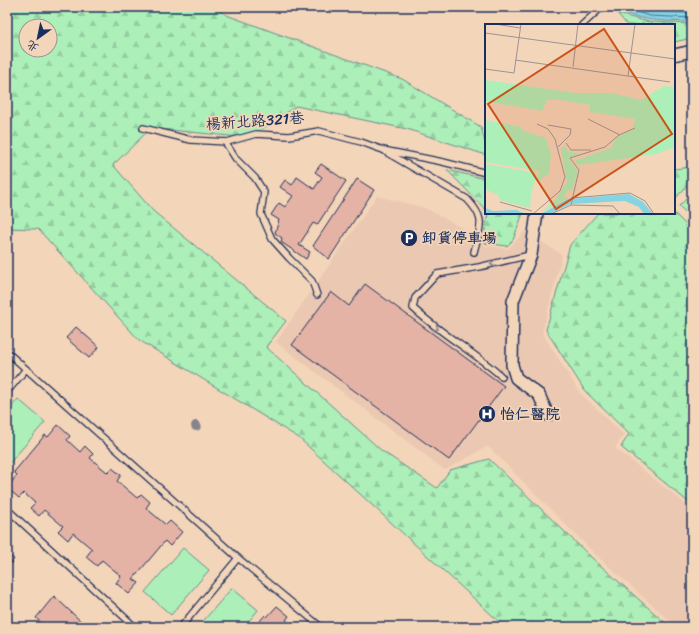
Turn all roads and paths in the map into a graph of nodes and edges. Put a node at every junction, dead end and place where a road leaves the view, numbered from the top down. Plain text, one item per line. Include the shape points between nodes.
1 (602, 7) edge
2 (583, 24) edge
3 (692, 51) edge
4 (675, 55) edge
5 (142, 128) dead end
6 (225, 142) junction
7 (383, 150) junction
8 (485, 173) edge
9 (537, 214) edge
10 (474, 252) dead end
11 (531, 255) junction
12 (318, 295) dead end
13 (7, 352) edge
14 (26, 369) junction
15 (502, 376) dead end
16 (7, 392) edge
17 (548, 414) dead end
18 (7, 509) edge
19 (238, 558) junction
20 (135, 627) edge
21 (181, 627) edge
22 (321, 627) edge

1 - 2 lane
3 - 4 street
5 - 6 lane, 楊新北路321巷 via 191,140
6 - 7 lane, 楊新北路321巷 via 256,134 289,136 319,131
6 - 12 lane via 264,192 261,214 272,239 312,281
7 - 8 lane, 楊新北路321巷
7 - 10 lane via 467,199 476,209 481,224
9 - 11 street
11 -> 15 lane via 437,274 415,298 413,308
11 - 17 street via 513,301 512,365 516,378 539,395
13 - 14 lane
14 - 16 lane
14 - 19 lane
18 - 20 lane
19 - 21 lane
19 - 22 lane

